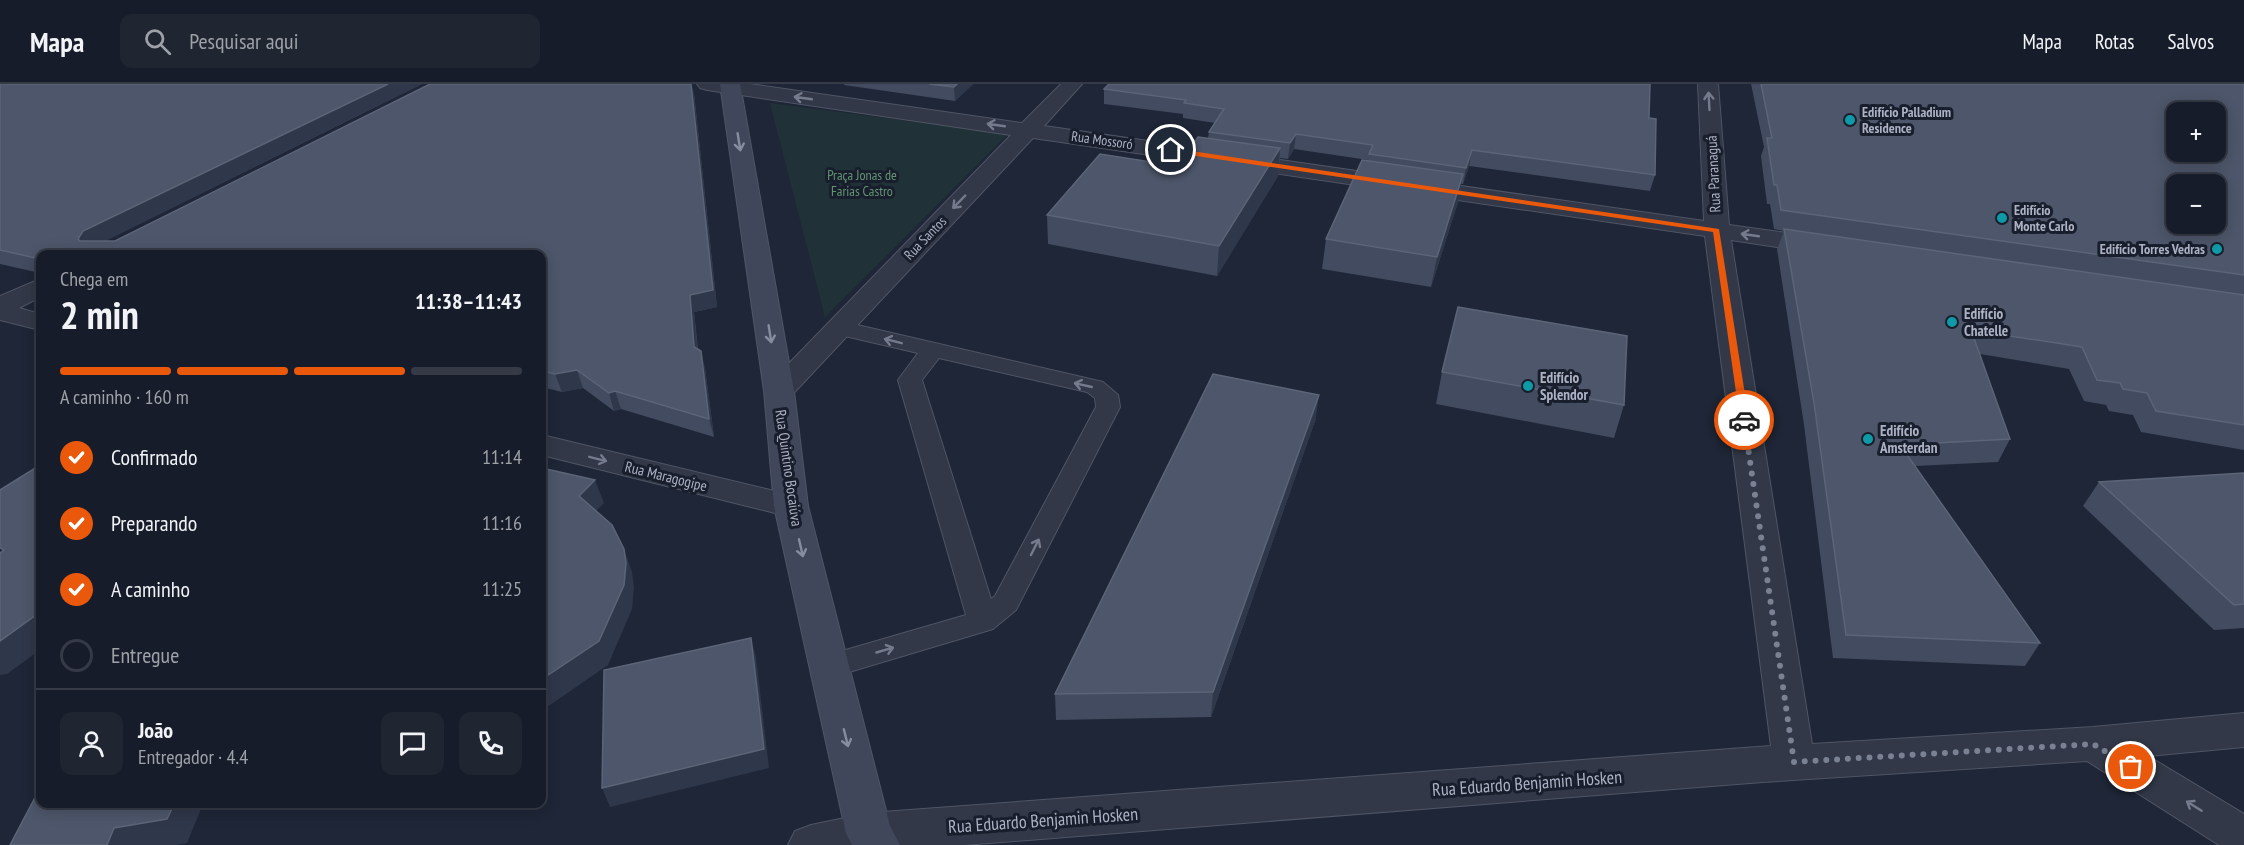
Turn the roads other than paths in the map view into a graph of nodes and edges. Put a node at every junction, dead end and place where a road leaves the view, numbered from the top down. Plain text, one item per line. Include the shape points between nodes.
1 (1072, 84) edge
2 (1708, 84) edge
3 (723, 85) edge
4 (1028, 130) junction
5 (1717, 230) junction
6 (1846, 249) edge
7 (36, 289) edge
8 (0, 307) edge
9 (0, 312) edge
10 (36, 321) edge
11 (840, 328) junction
12 (933, 350) junction
13 (779, 392) junction
14 (546, 446) edge
15 (791, 506) junction
16 (983, 621) junction
17 (829, 666) junction
18 (2244, 730) edge
19 (2093, 744) junction
20 (1794, 762) junction
21 (2244, 837) edge
22 (873, 839) edge
23 (811, 845) edge

1 - 4 street, Rua Santos
5 -> 2 street, Rua Paranaguá
4 -> 3 street, Rua Mossoró
3 -> 13 street, Rua Quintino Bocaiúva
4 - 5 street, Rua Mossoró
4 -> 11 street, Rua Santos
6 -> 5 street, Rua Mossoró
5 - 20 street, Rua Paranaguá
7 - 8 street
9 - 10 street
12 -> 11 lane
11 - 13 street, Rua Santos
12 - 16 lane via 910,380
16 -> 12 lane via 1006,603 1108,407 1106,395 1095,387
13 - 15 street, Rua Quintino Bocaiúva
14 -> 15 street, Rua Maragogipe
15 -> 17 street, Rua Quintino Bocaiúva
17 -> 16 lane
17 -> 22 street, Rua Quintino Bocaiúva
18 - 19 street, Rua Eduardo Benjamin Hosken
19 - 20 street, Rua Eduardo Benjamin Hosken
21 -> 19 street
20 - 22 street, Rua Eduardo Benjamin Hosken
22 - 23 street, Rua Eduardo Benjamin Hosken

